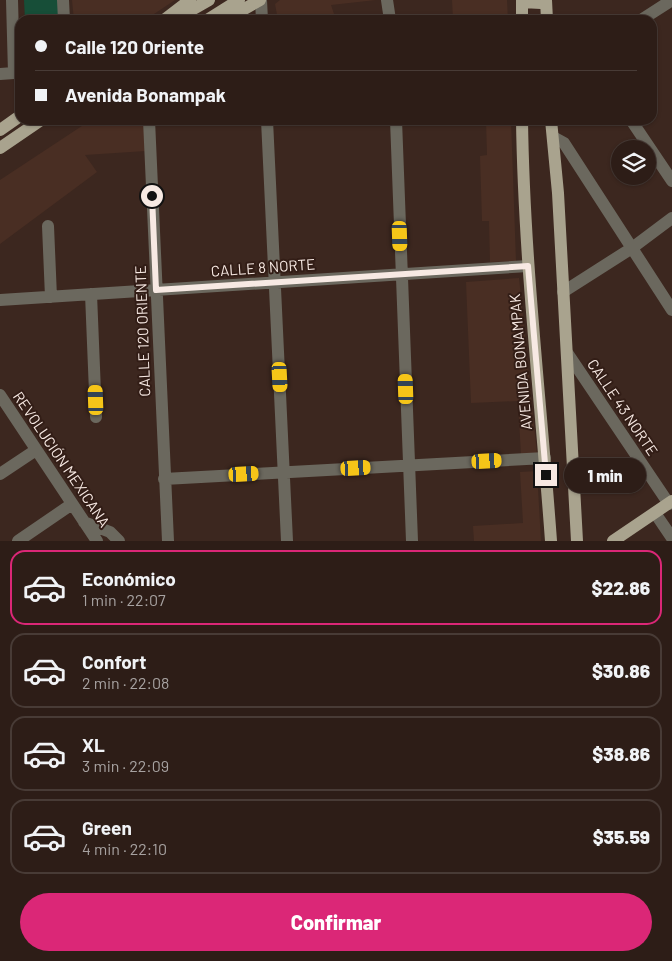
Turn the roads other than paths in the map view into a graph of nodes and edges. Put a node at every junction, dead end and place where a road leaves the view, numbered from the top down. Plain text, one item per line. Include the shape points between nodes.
1 (63, 0) edge
2 (190, 0) edge
3 (209, 0) edge
4 (261, 0) edge
5 (387, 0) edge
6 (546, 0) edge
7 (672, 0) edge
8 (522, 1) edge
9 (8, 8) edge
10 (231, 9) edge
11 (64, 15) edge
12 (170, 15) edge
13 (183, 15) edge
14 (218, 15) edge
15 (262, 15) edge
16 (389, 15) edge
17 (522, 15) edge
18 (547, 15) edge
19 (649, 15) edge
20 (0, 74) edge
21 (15, 120) edge
22 (34, 125) edge
23 (149, 125) edge
24 (267, 125) edge
25 (396, 125) edge
26 (522, 125) edge
27 (552, 125) edge
28 (634, 125) edge
29 (0, 130) edge
30 (553, 137) junction
31 (0, 148) edge
32 (672, 181) edge
33 (672, 218) edge
34 (48, 226) dead end
35 (632, 248) junction
36 (528, 266) junction
37 (402, 274) junction
38 (275, 282) junction
39 (156, 290) junction
40 (563, 292) junction
41 (91, 294) junction
42 (50, 297) junction
43 (0, 300) edge
44 (672, 310) edge
45 (568, 354) junction
46 (0, 395) edge
47 (96, 418) dead end
48 (36, 450) junction
49 (545, 458) junction
50 (410, 466) junction
51 (284, 472) junction
52 (0, 474) edge
53 (164, 479) junction
54 (671, 502) edge
55 (72, 504) junction
56 (655, 513) junction
57 (84, 522) junction
58 (672, 538) edge
59 (18, 541) edge
60 (97, 541) edge
61 (119, 541) edge
62 (168, 541) edge
63 (287, 541) edge
64 (412, 541) edge
65 (551, 541) edge
66 (577, 541) edge
67 (613, 541) edge

1 - 11 street
2 - 12 main road
3 - 13 main road
4 - 10 main road
4 - 15 street
5 - 16 street
6 - 8 main road via 541,3
6 - 18 main road
7 - 19 street
8 - 17 main road
9 - 20 street via 14,73
10 - 14 main road
21 - 29 main road
22 - 31 main road
23 - 39 street, CALLE 120 ORIENTE
24 - 38 street
25 - 37 street
26 - 36 main road, AVENIDA BONAMPAK
27 - 30 main road
28 - 32 street
30 - 35 street via 564,143
30 - 40 main road
33 - 35 street
34 - 42 street
35 - 40 street
35 - 44 street
36 - 37 street, CALLE 8 NORTE
36 - 49 main road, AVENIDA BONAMPAK
37 - 38 street, CALLE 8 NORTE
37 - 50 street
38 - 39 street, CALLE 8 NORTE
38 - 51 street
39 - 41 street, CALLE 8 NORTE
39 - 53 street, CALLE 120 ORIENTE
40 - 45 main road
41 - 42 street, CALLE 8 NORTE
41 - 47 street
42 - 43 street, CALLE 8 NORTE
45 - 54 street, CALLE 43 NORTE
45 - 66 main road
46 - 48 street, REVOLUCIÓN MEXICANA
48 - 52 street
48 - 55 street, REVOLUCIÓN MEXICANA
49 - 50 street
49 - 65 main road, AVENIDA BONAMPAK
50 - 51 street
50 - 64 street
51 - 53 street
51 - 63 street
53 - 62 street, CALLE 120 ORIENTE
54 - 56 main road
55 - 57 street, REVOLUCIÓN MEXICANA
55 - 59 street
56 - 58 street
56 - 67 main road
57 - 60 street, REVOLUCIÓN MEXICANA
57 - 61 street via 110,532

